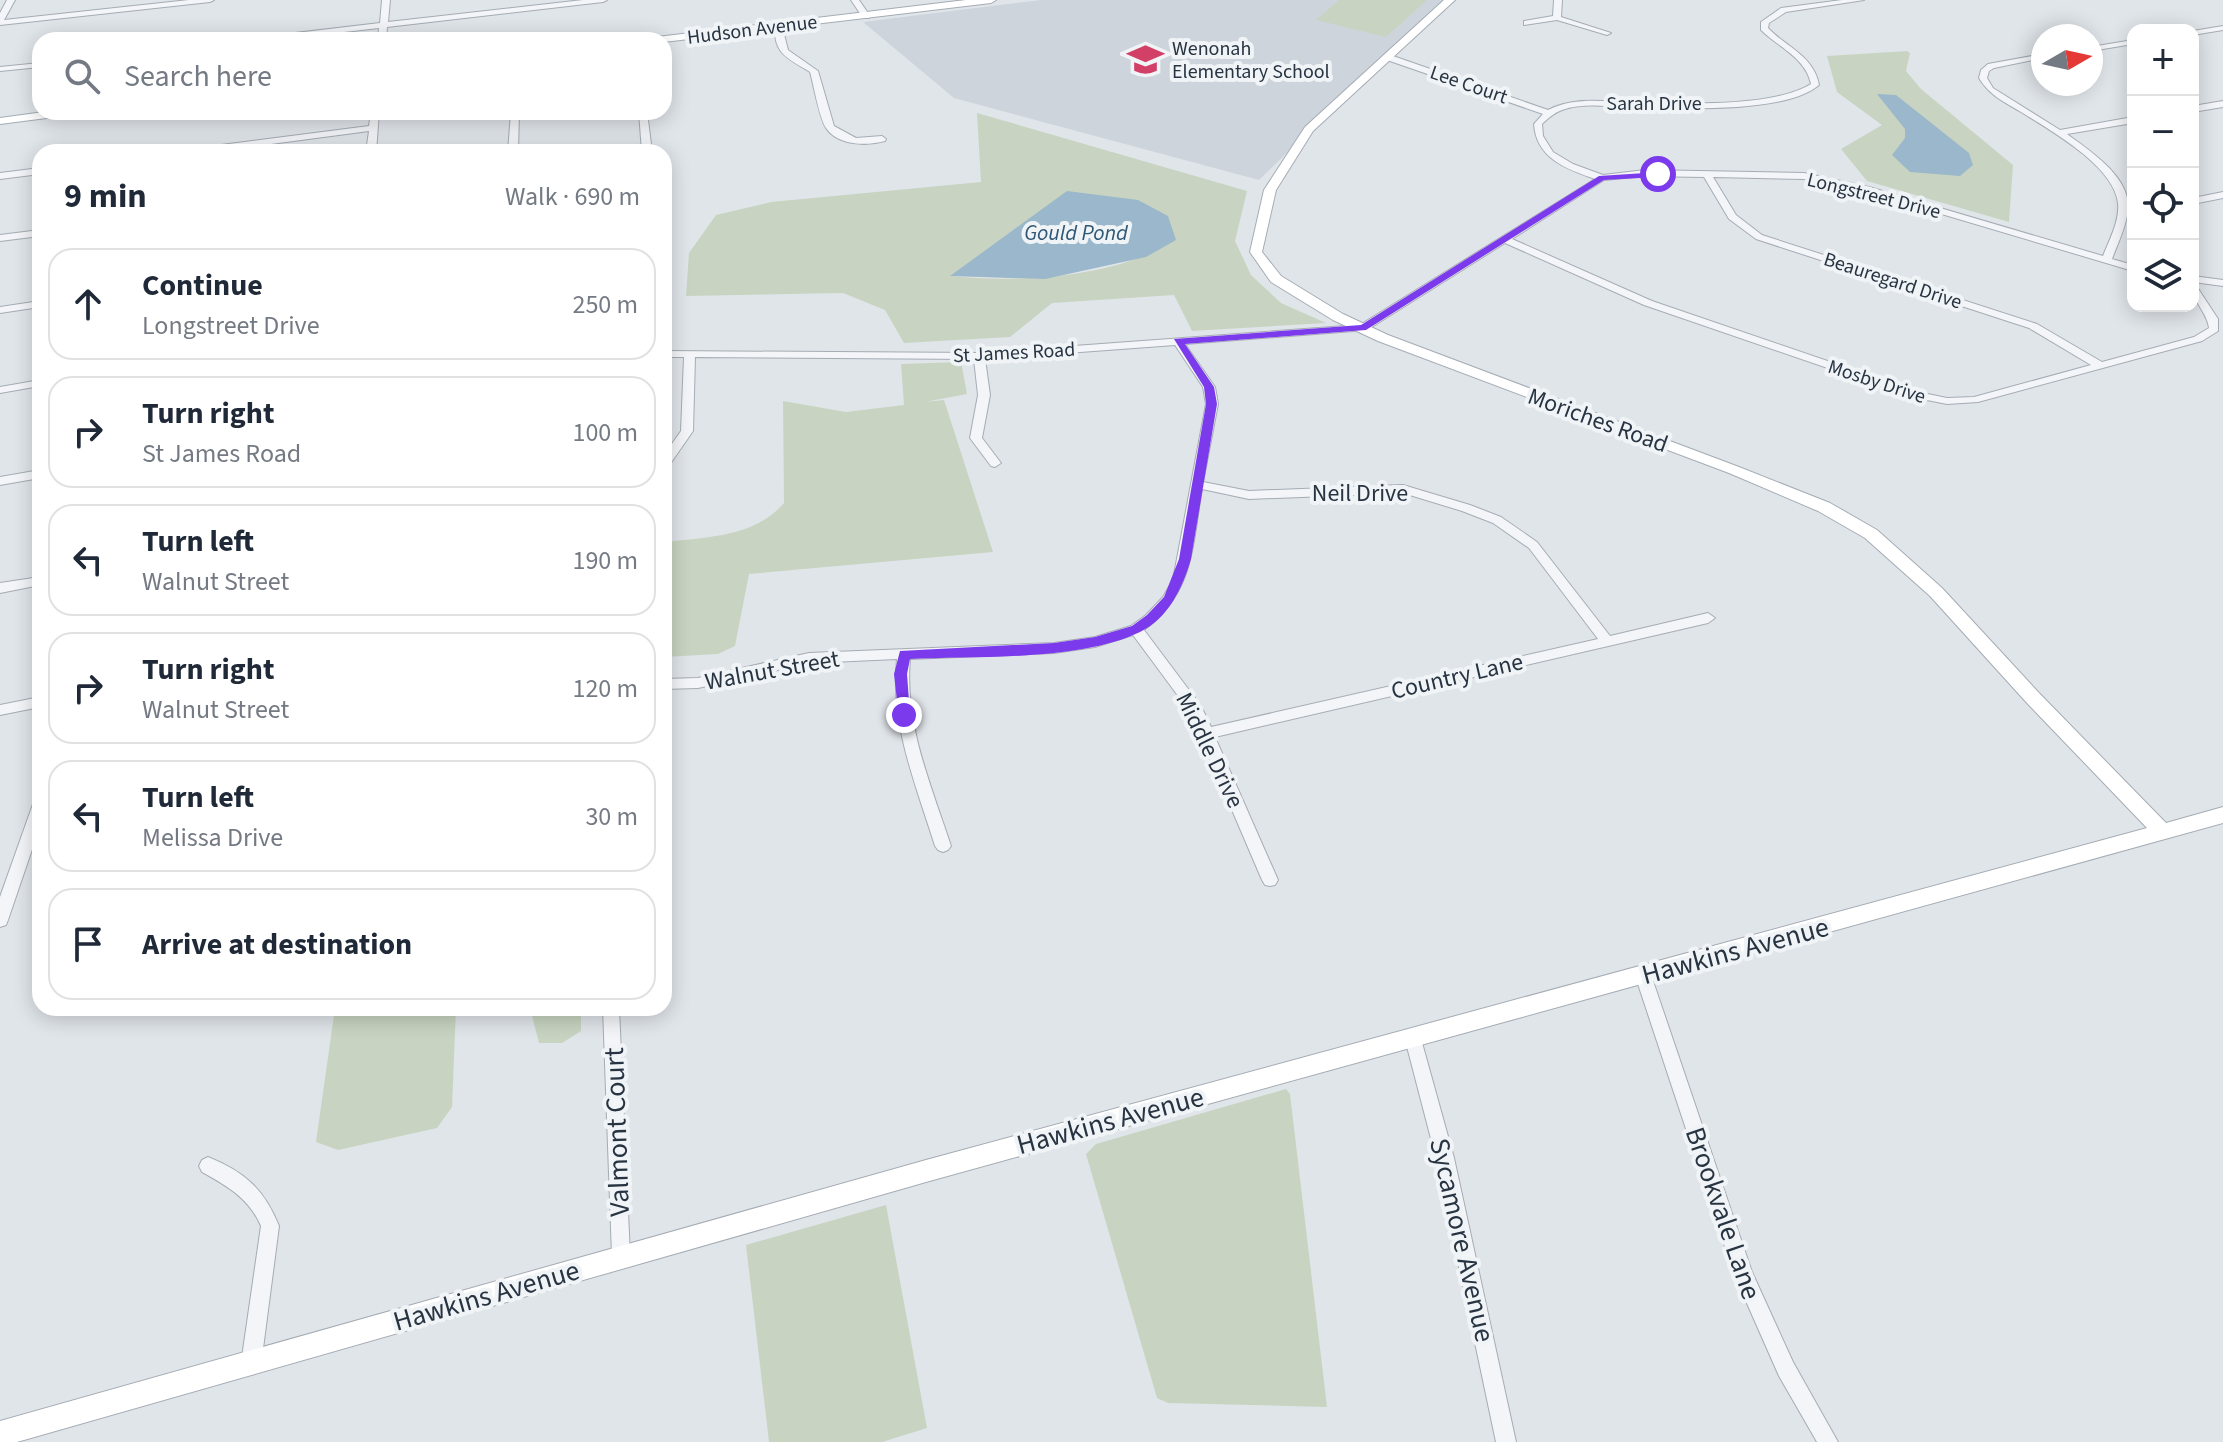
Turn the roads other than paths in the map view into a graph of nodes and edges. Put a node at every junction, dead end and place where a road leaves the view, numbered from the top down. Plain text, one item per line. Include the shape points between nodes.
1 (11, 0) edge
2 (210, 0) edge
3 (386, 0) edge
4 (603, 0) edge
5 (855, 0) edge
6 (991, 0) edge
7 (1450, 0) edge
8 (1558, 0) edge
9 (1860, 0) edge
10 (866, 16) junction
11 (1557, 18) junction
12 (0, 22) edge
13 (1527, 23) dead end
14 (385, 25) junction
15 (778, 26) junction
16 (2223, 28) edge
17 (323, 32) edge
18 (384, 32) edge
19 (2199, 32) edge
20 (1607, 33) dead end
21 (672, 38) edge
22 (2127, 43) edge
23 (1808, 46) dead end
24 (2103, 47) edge
25 (1788, 49) junction
26 (1390, 58) junction
27 (2031, 58) edge
28 (32, 66) edge
29 (0, 69) edge
30 (2223, 104) edge
31 (2199, 108) edge
32 (1547, 112) junction
33 (32, 117) edge
34 (374, 120) edge
35 (515, 120) edge
36 (644, 120) edge
37 (0, 121) edge
38 (2127, 121) edge
39 (374, 128) junction
40 (2058, 133) junction
41 (882, 139) dead end
42 (251, 144) edge
43 (372, 144) edge
44 (513, 144) edge
45 (646, 144) edge
46 (32, 172) edge
47 (1707, 174) junction
48 (0, 176) edge
49 (1602, 178) junction
50 (2223, 195) edge
51 (2127, 199) edge
52 (2199, 200) edge
53 (2127, 203) edge
54 (32, 234) edge
55 (0, 238) edge
56 (1505, 239) junction
57 (2107, 260) junction
58 (2127, 266) edge
59 (2199, 280) edge
60 (2223, 283) edge
61 (2199, 298) edge
62 (32, 305) edge
63 (0, 310) edge
64 (1363, 328) junction
65 (1178, 341) junction
66 (672, 354) edge
67 (690, 354) junction
68 (979, 356) junction
69 (2099, 365) junction
70 (32, 384) edge
71 (0, 390) edge
72 (672, 453) edge
73 (995, 463) dead end
74 (32, 475) edge
75 (0, 481) edge
76 (1199, 485) junction
77 (32, 582) edge
78 (0, 588) edge
79 (1708, 618) dead end
80 (1136, 629) junction
81 (1607, 641) junction
82 (904, 654) junction
83 (672, 684) edge
84 (32, 704) edge
85 (0, 710) edge
86 (1206, 734) junction
87 (2223, 815) edge
88 (32, 827) edge
89 (2162, 831) junction
90 (943, 846) dead end
91 (1270, 880) dead end
92 (0, 920) edge
93 (1643, 975) junction
94 (611, 1016) edge
95 (1413, 1039) junction
96 (208, 1166) dead end
97 (621, 1256) junction
98 (251, 1364) junction
99 (0, 1434) edge
100 (1506, 1442) edge
101 (1828, 1442) edge

1 - 12 street
2 - 12 street
3 - 14 street
4 - 14 street
5 - 10 street
6 - 10 street, Hudson Avenue
7 - 26 street, Moriches Road
8 - 11 street
9 - 25 street, Sarah Drive via 1771,16 1764,28
10 - 15 street, Hudson Avenue
11 - 13 street
11 - 20 street
14 - 17 street
14 - 18 street
15 - 21 street, Hudson Avenue
15 - 41 street via 781,51 814,71 830,127 853,140
16 - 19 street
22 - 24 street
23 - 25 street
25 - 32 street, Sarah Drive via 1811,68 1815,79 1812,90 1800,97 1762,103 1580,103
26 - 32 street, Lee Court
26 - 64 street, Moriches Road via 1309,129 1270,190 1256,252 1276,279
27 - 40 street via 1991,66 1983,78 1990,90
28 - 29 street
30 - 31 street
32 - 49 street via 1538,124 1544,147 1556,159
33 - 37 street
34 - 39 street
35 - 44 street
36 - 45 street
38 - 40 street
39 - 42 street
39 - 43 street
40 - 51 street via 2107,172
46 - 48 street
47 - 49 street, Longstreet Drive
47 - 57 street, Longstreet Drive via 1787,174 1831,181
47 - 69 street, Beauregard Drive via 1732,217 1759,237 2033,326
49 - 56 street, Longstreet Drive
50 - 52 street
53 - 57 street
54 - 55 street
56 - 64 street, Longstreet Drive
56 - 69 street, Mosby Drive via 1648,303 1933,399 1974,400
57 - 58 street, Longstreet Drive
59 - 60 street
61 - 69 street, Mosby Drive via 2214,329 2198,339
62 - 63 street
64 - 65 street, St James Road
64 - 89 street, Moriches Road via 1760,481 1824,507 1871,534 1936,592
65 - 68 street, St James Road
65 - 76 street, Walnut Street via 1209,387 1212,404
66 - 67 street, St James Road
67 - 68 street, St James Road
67 - 72 street via 687,431
68 - 73 street via 984,395 976,438
70 - 71 street
74 - 75 street
76 - 80 street, Walnut Street via 1179,580 1168,600
76 - 81 street, Neil Drive via 1249,495 1403,489 1435,496 1497,520 1533,545
77 - 78 street
79 - 81 street, Country Lane
80 - 82 street, Walnut Street via 1054,648
80 - 86 street, Middle Drive via 1196,710
81 - 86 street, Country Lane
82 - 83 street, Walnut Street via 809,658 698,683
82 - 90 street via 904,715
84 - 85 street
86 - 91 street, Middle Drive
87 - 89 street, Hawkins Avenue
88 - 92 street
89 - 93 street, Hawkins Avenue
93 - 95 street, Hawkins Avenue
93 - 101 street, Brookvale Lane via 1743,1274 1786,1369
94 - 97 street, Valmont Court
95 - 97 street, Hawkins Avenue
95 - 100 street, Sycamore Avenue via 1445,1158
96 - 98 street via 247,1188 262,1204 270,1226
97 - 98 street, Hawkins Avenue
98 - 99 street, Hawkins Avenue

